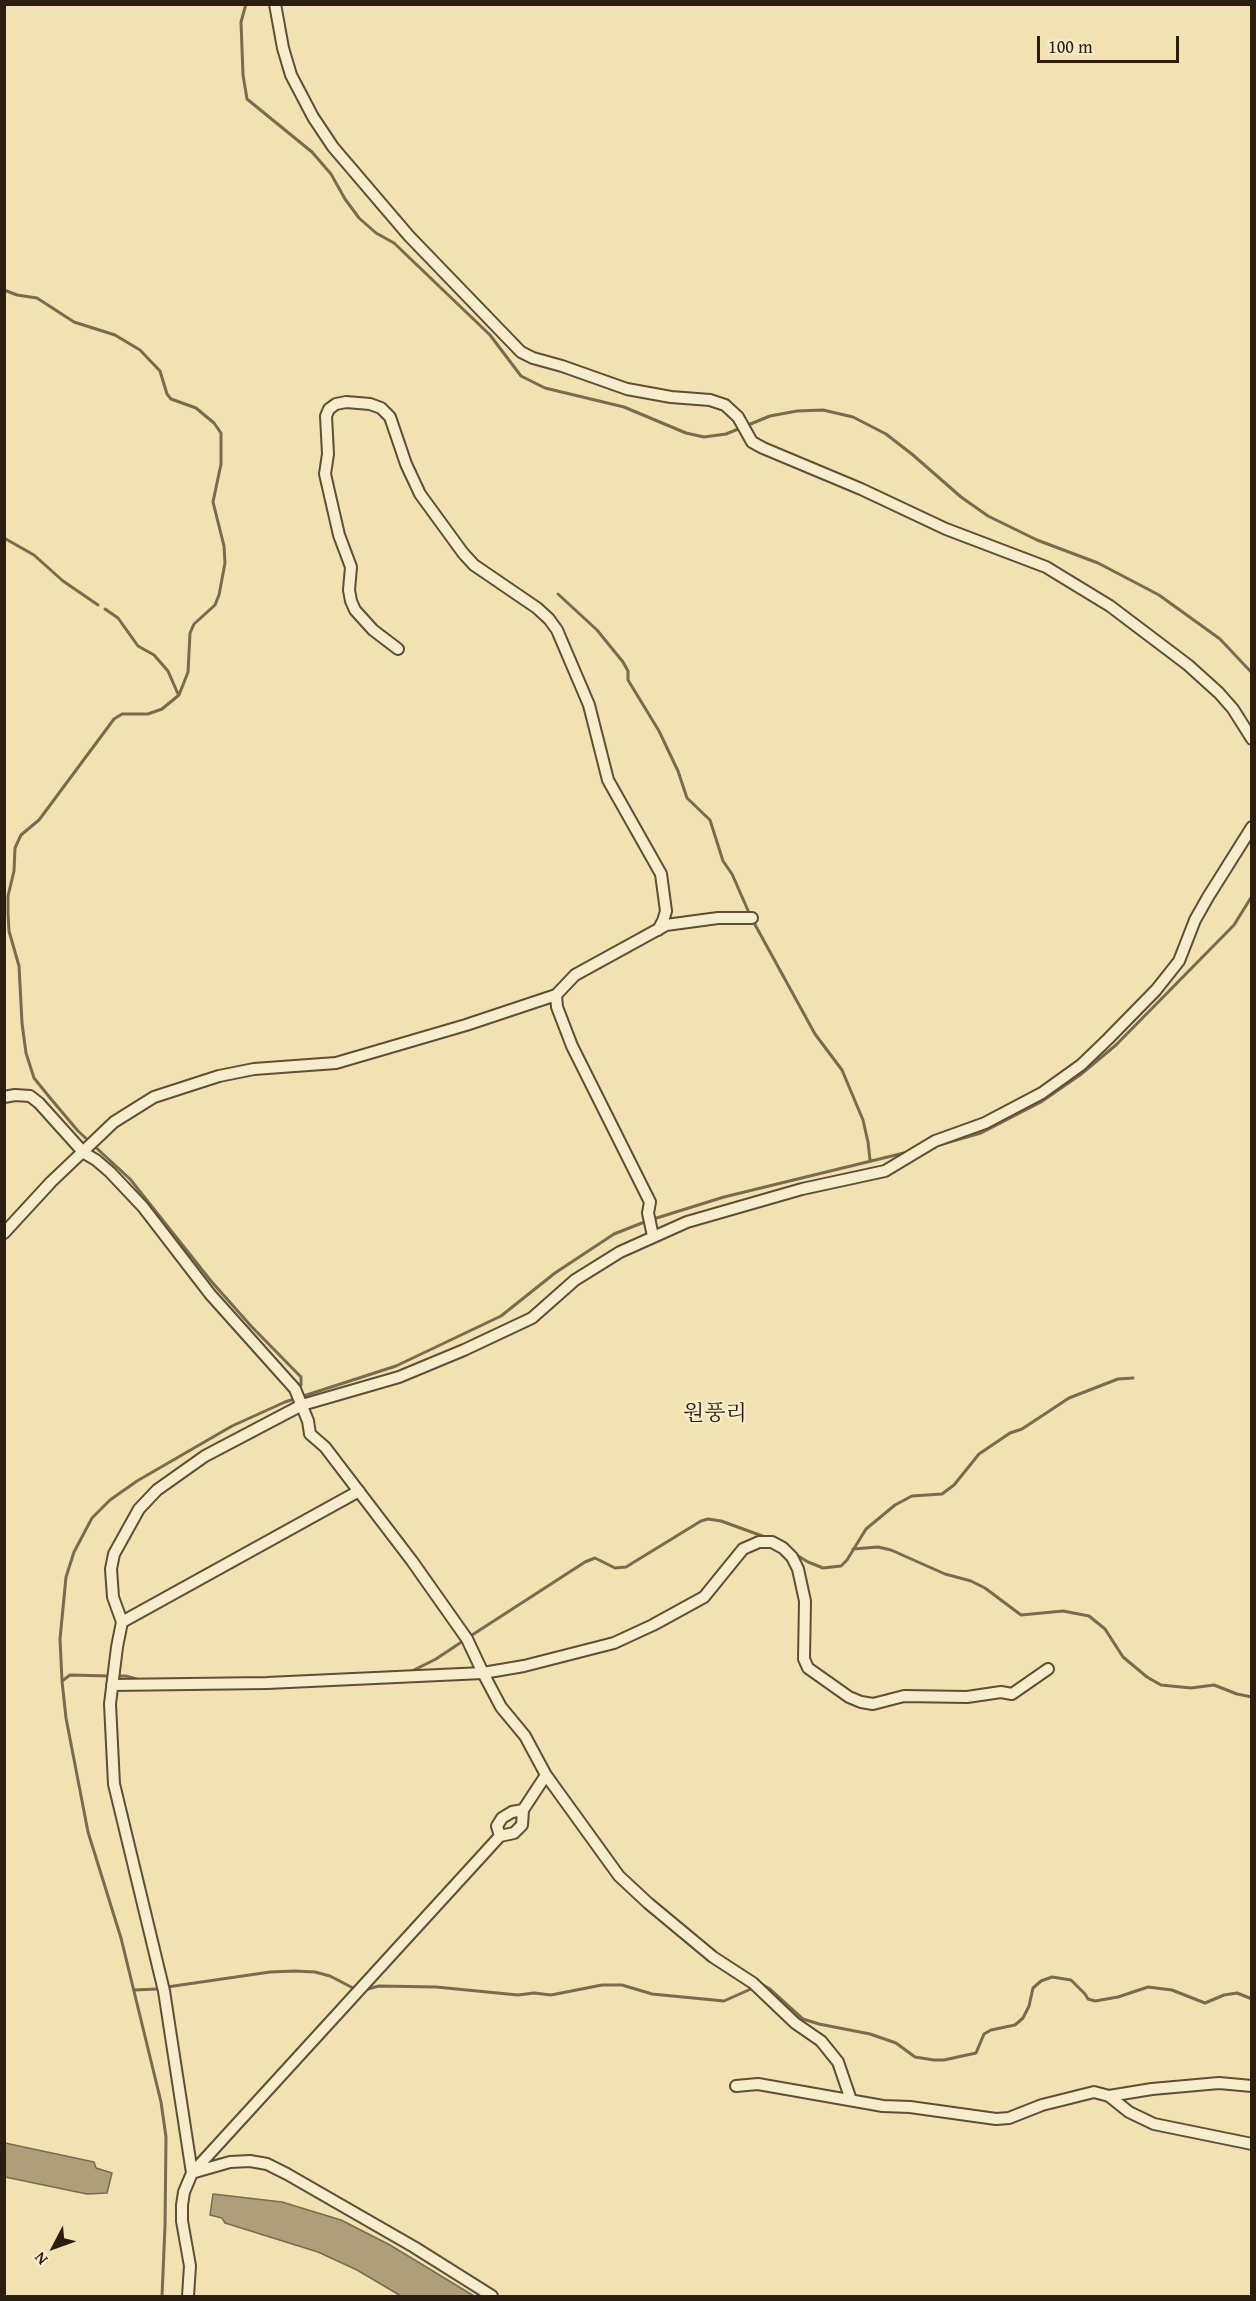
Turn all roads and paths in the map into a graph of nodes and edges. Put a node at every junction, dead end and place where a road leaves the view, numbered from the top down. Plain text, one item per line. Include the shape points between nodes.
1 (275, 4) edge
2 (398, 649) dead end
3 (1251, 739) edge
4 (1251, 826) edge
5 (752, 918) dead end
6 (658, 930) junction
7 (556, 995) junction
8 (4, 1097) edge
9 (84, 1153) junction
10 (4, 1233) edge
11 (653, 1236) junction
12 (302, 1405) junction
13 (359, 1491) junction
14 (122, 1623) junction
15 (1048, 1669) dead end
16 (483, 1673) junction
17 (112, 1685) junction
18 (546, 1775) junction
19 (523, 1810) junction
20 (500, 1836) junction
21 (736, 2086) dead end
22 (1251, 2086) edge
23 (1109, 2096) junction
24 (851, 2100) junction
25 (1251, 2144) edge
26 (192, 2173) junction
27 (188, 2296) edge
28 (492, 2296) edge

1 - 3 street via 291,75 333,147 409,236 521,352 627,389 725,405 738,417 752,442 946,529 1046,567 1110,606 1188,665 1233,709
2 - 6 street via 373,630 351,601 351,567 325,474 326,416 336,404 370,404 390,417 420,494 463,553 474,565 537,608 556,630 590,705 608,780 661,874 666,911
4 - 11 street via 1208,897 1179,961 1108,1039 1061,1081 985,1122 935,1141 885,1171 719,1212
5 - 6 street via 718,918 666,925
6 - 7 street via 575,975
7 - 9 street via 336,1063 254,1069 154,1097 114,1122
7 - 11 street via 556,1007 572,1046 650,1202
8 - 9 street via 30,1096 39,1102
9 - 10 street
9 - 12 street via 110,1172 143,1208 210,1294 295,1389
11 - 12 street via 597,1265 532,1318 513,1328 399,1377
12 - 13 street via 310,1434
12 - 14 street via 205,1456 157,1490 139,1509 118,1546 111,1569 113,1597
13 - 14 street
13 - 16 street via 467,1639
14 - 17 street
15 - 16 street via 1012,1694 904,1696 873,1704 849,1697 808,1668 804,1659 805,1601 792,1557 772,1542 759,1542 743,1549 704,1597 633,1635 571,1656
16 - 17 street via 267,1683
16 - 18 street
17 - 26 street via 114,1784 164,1991
18 - 19 street
18 - 24 street via 631,1888 712,1958 753,1983 825,2045 838,2062
19 - 20 street via 522,1825 514,1833
19 - 20 street via 502,1818 497,1826
20 - 26 street
21 - 24 street via 758,2084
22 - 23 street via 1219,2083
23 - 24 street via 1094,2092 1075,2095 996,2120
23 - 25 street via 1129,2112 1154,2124
26 - 27 street via 182,2205
26 - 28 street via 230,2162 267,2164

